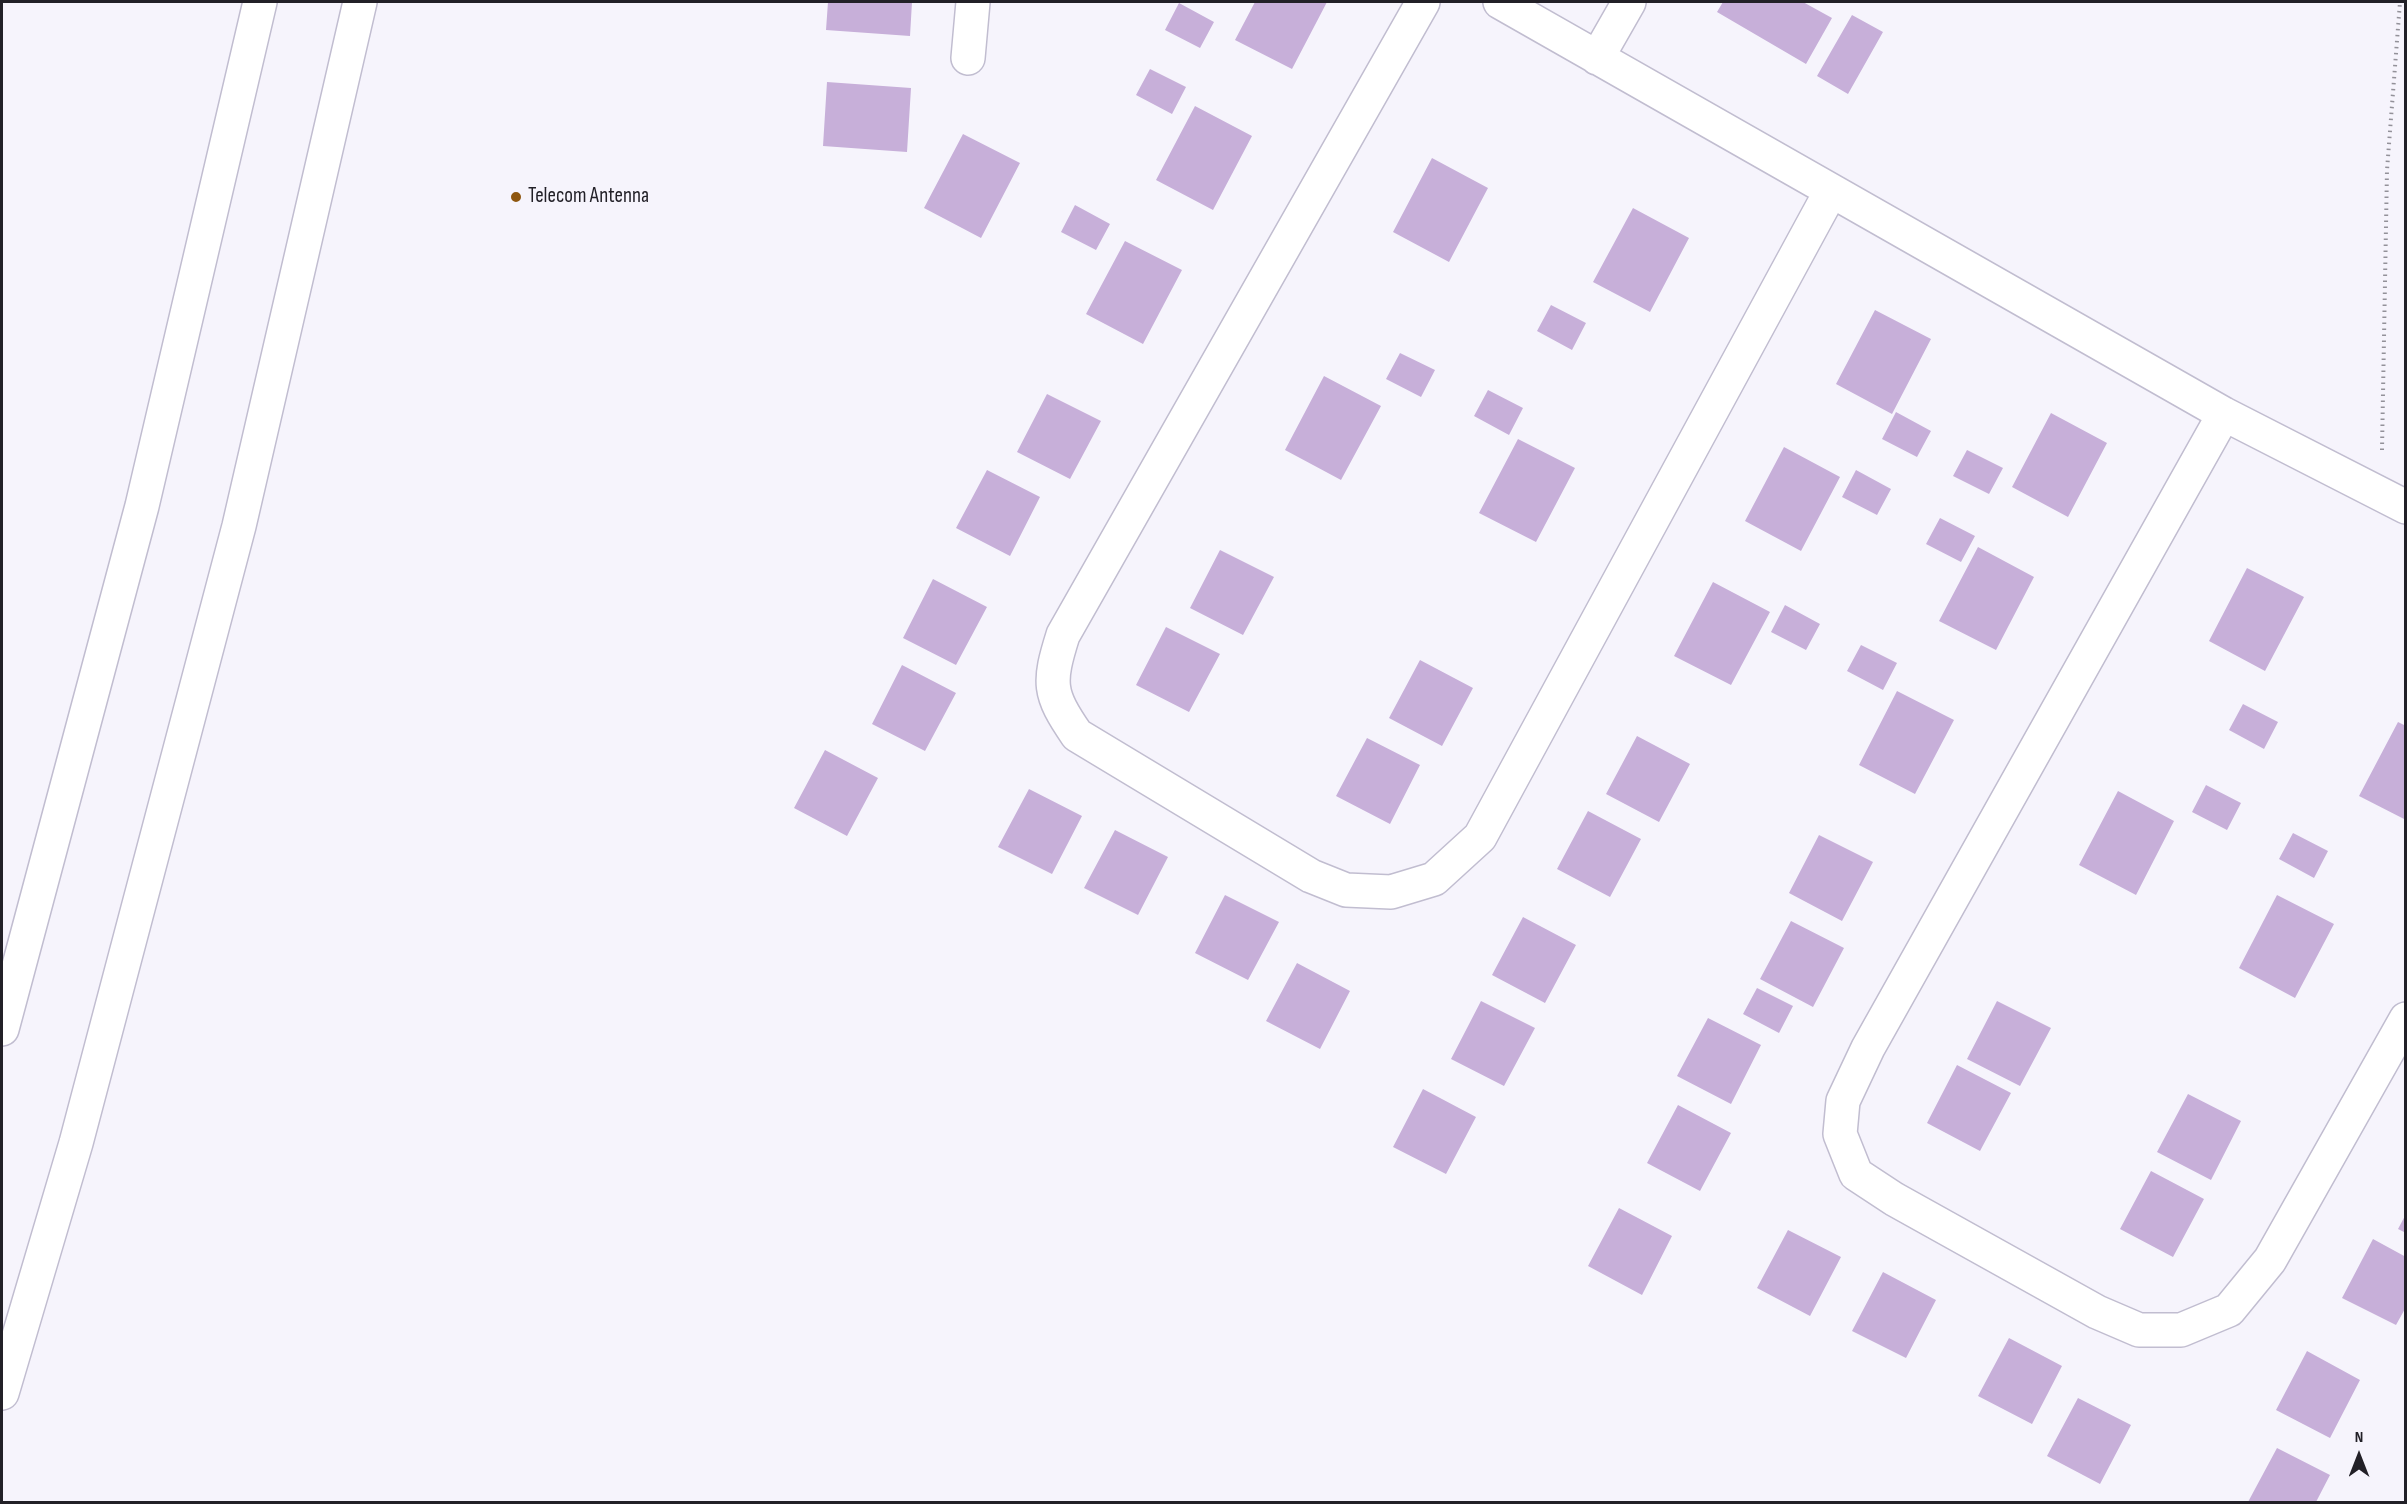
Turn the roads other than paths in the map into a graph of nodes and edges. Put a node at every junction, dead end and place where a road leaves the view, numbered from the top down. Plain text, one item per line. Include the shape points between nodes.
1 (260, 2) edge
2 (360, 2) edge
3 (974, 2) edge
4 (1423, 2) edge
5 (1500, 2) edge
6 (1629, 2) edge
7 (968, 58) dead end
8 (1597, 58) junction
9 (1831, 191) junction
10 (2224, 414) junction
11 (2394, 500) edge
12 (2406, 1019) edge
13 (2, 1029) edge
14 (2, 1393) edge

1 - 13 main road via 142,506
2 - 14 main road via 239,526 76,1143
3 - 7 main road
4 - 9 main road via 1063,636 1053,668 1056,704 1077,735 1311,876 1346,890 1391,892 1434,879 1480,837
5 - 8 main road
6 - 8 main road
8 - 9 main road
9 - 10 main road
10 - 11 main road
10 - 12 main road via 1868,1048 1843,1101 1840,1134 1856,1174 1894,1199 2097,1312 2139,1330 2181,1330 2229,1310 2270,1260

